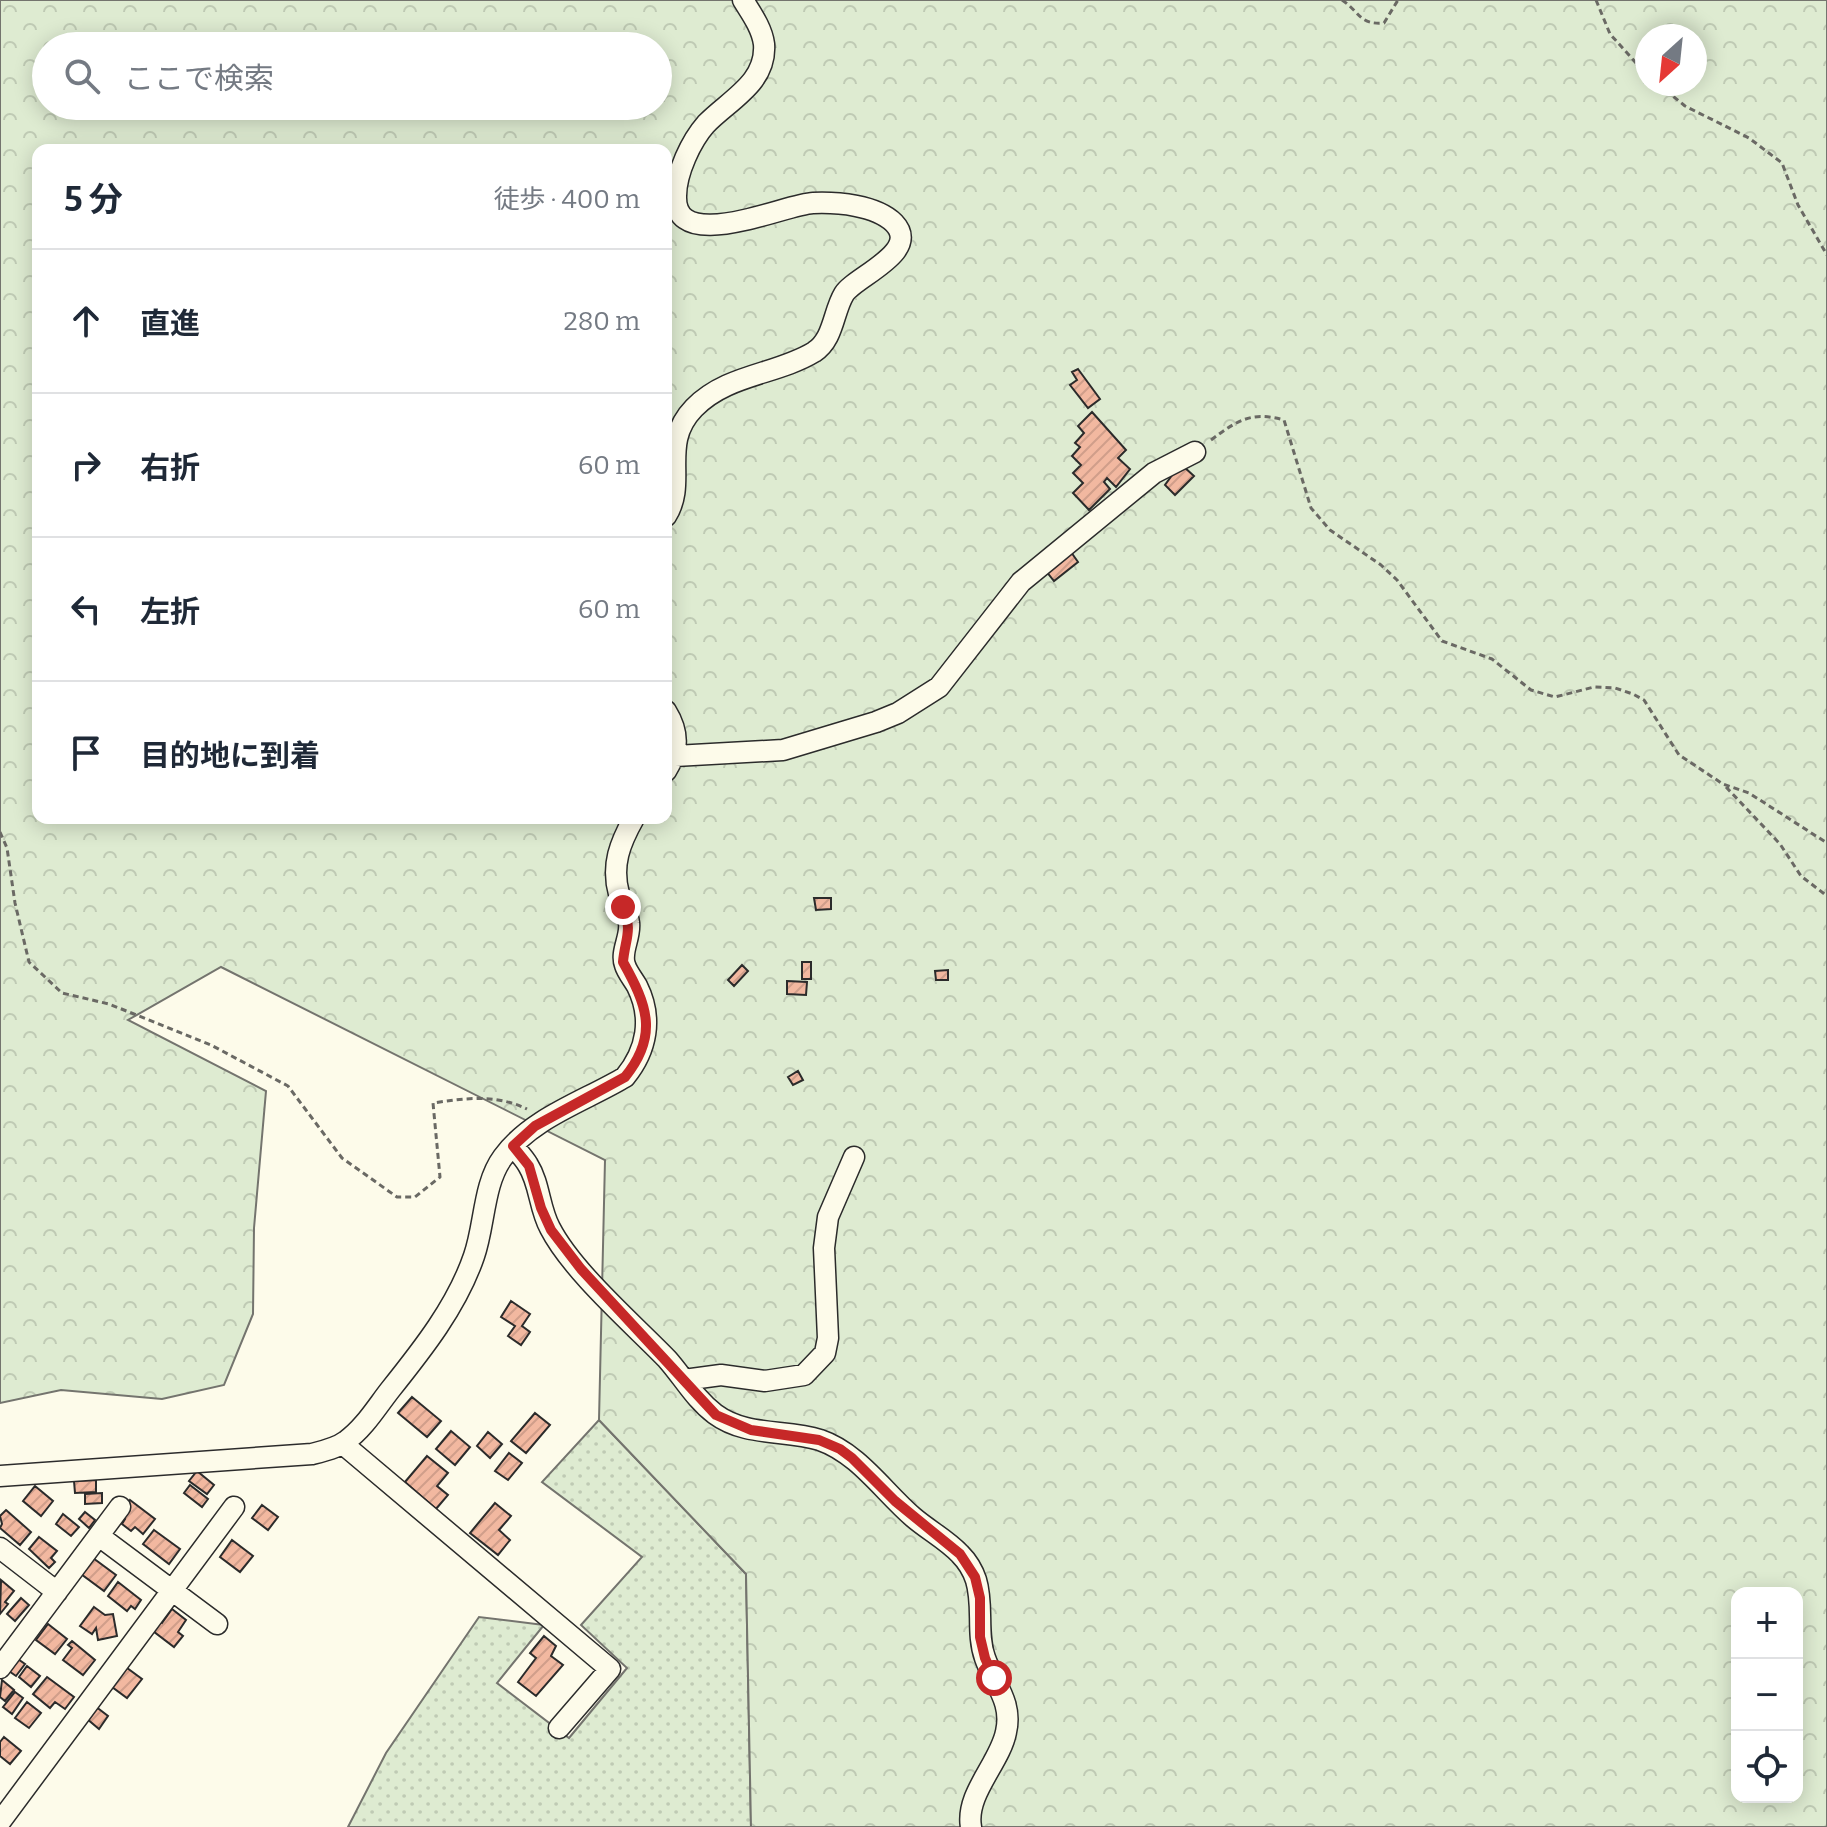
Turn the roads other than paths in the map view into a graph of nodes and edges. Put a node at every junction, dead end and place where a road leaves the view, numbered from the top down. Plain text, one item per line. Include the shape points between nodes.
1 (743, 0) edge
2 (1195, 452) road end
3 (672, 501) edge
4 (672, 724) edge
5 (672, 758) edge
6 (672, 764) edge
7 (631, 824) edge
8 (513, 1146) junction
9 (854, 1157) dead end
10 (684, 1380) junction
11 (343, 1444) junction
12 (0, 1476) edge
13 (120, 1507) dead end
14 (234, 1507) dead end
15 (99, 1536) junction
16 (0, 1548) edge
17 (172, 1591) junction
18 (57, 1592) junction
19 (217, 1624) dead end
20 (0, 1668) edge
21 (559, 1728) dead end
22 (0, 1822) edge
23 (6, 1827) edge
24 (971, 1827) edge

1 - 3 street via 764,41 762,61 739,98 696,138 676,191 680,214 688,221 721,225 796,206 837,205 868,209 892,221 899,238 890,258 843,294 827,338 817,350 737,380 695,407 675,438
2 - 6 street via 1154,473 1021,582 939,687 898,713 783,750
4 - 5 street
7 - 8 street via 615,871 629,921 623,962 643,1002 645,1040 625,1077 548,1119
8 - 10 street via 529,1166 551,1230
8 - 11 street via 494,1172 481,1235 454,1300 412,1365
9 - 10 street via 828,1217 825,1353 804,1375 765,1381 721,1375
10 - 24 street via 716,1415 732,1423 840,1449 968,1565 980,1598 985,1658 1009,1716 1006,1735 973,1805
11 - 12 street via 312,1454
11 - 21 street via 610,1669
13 - 15 street
14 - 17 street
15 - 17 street
15 - 18 street
16 - 18 street
17 - 19 street
17 - 22 street
18 - 20 street
22 - 23 street

